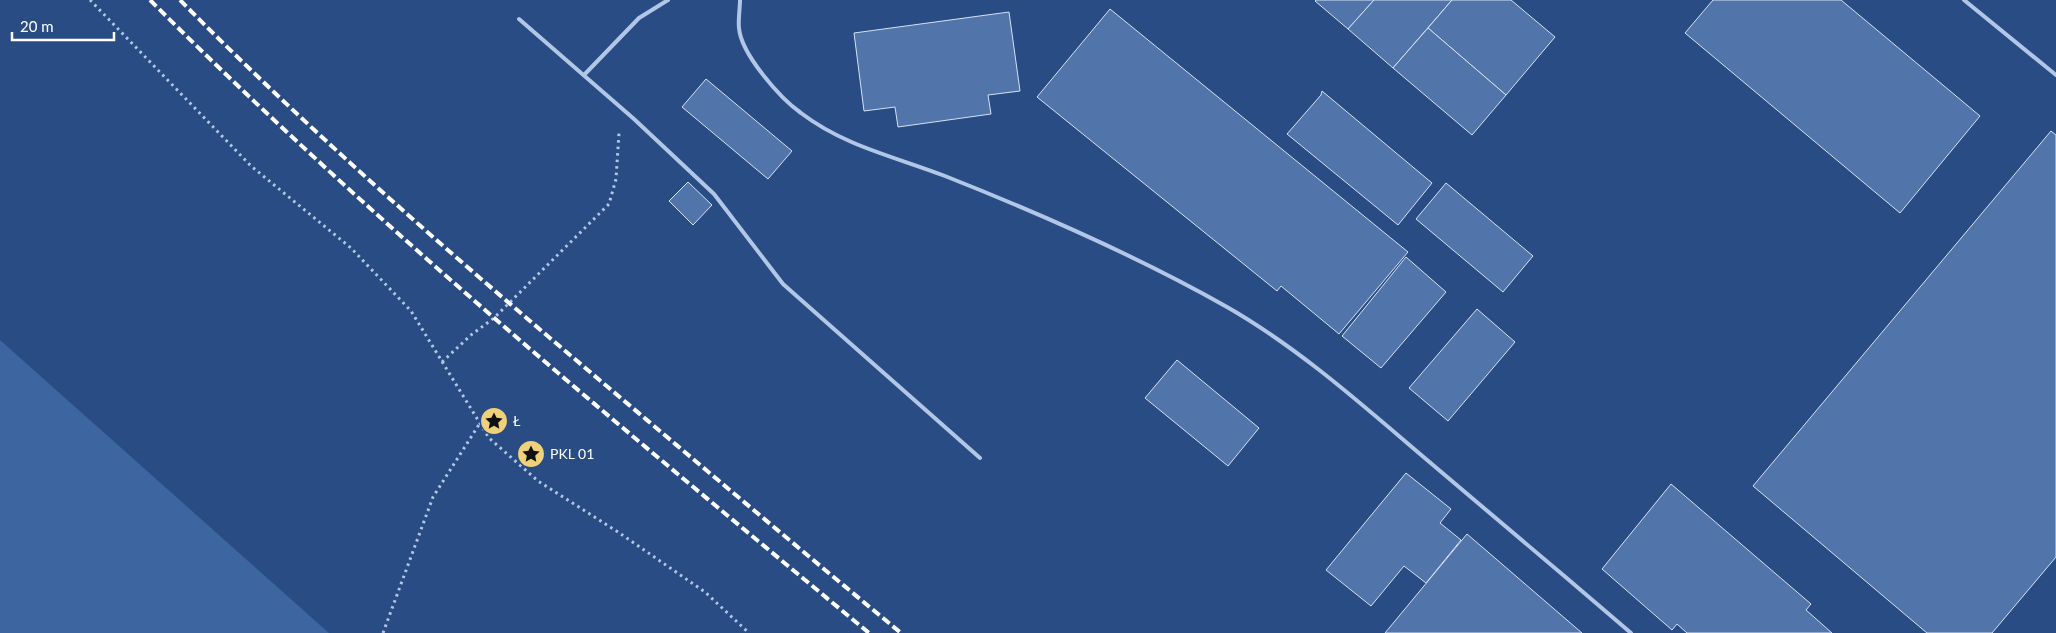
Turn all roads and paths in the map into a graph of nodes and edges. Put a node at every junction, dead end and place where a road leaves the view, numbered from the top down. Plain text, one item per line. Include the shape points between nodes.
1 (90, 0) edge
2 (668, 0) edge
3 (740, 0) edge
4 (1964, 0) edge
5 (519, 19) dead end
6 (584, 75) junction
7 (2056, 75) edge
8 (621, 108) junction
9 (442, 362) junction
10 (480, 423) junction
11 (980, 458) dead end
12 (383, 633) edge
13 (749, 633) edge
14 (1631, 633) edge

1 - 9 path via 251,166 351,248 411,312
2 - 6 lane via 639,18
3 - 14 lane via 738,30 748,55 800,113 846,141 945,176 1136,259 1228,308 1301,356 1374,414
4 - 7 lane
5 - 6 lane
6 - 8 lane
8 - 9 path via 616,179 609,204 494,318
8 - 11 lane via 714,194 783,284
9 - 10 path
10 - 12 path via 433,497
10 - 13 path via 490,438 538,482 706,592

